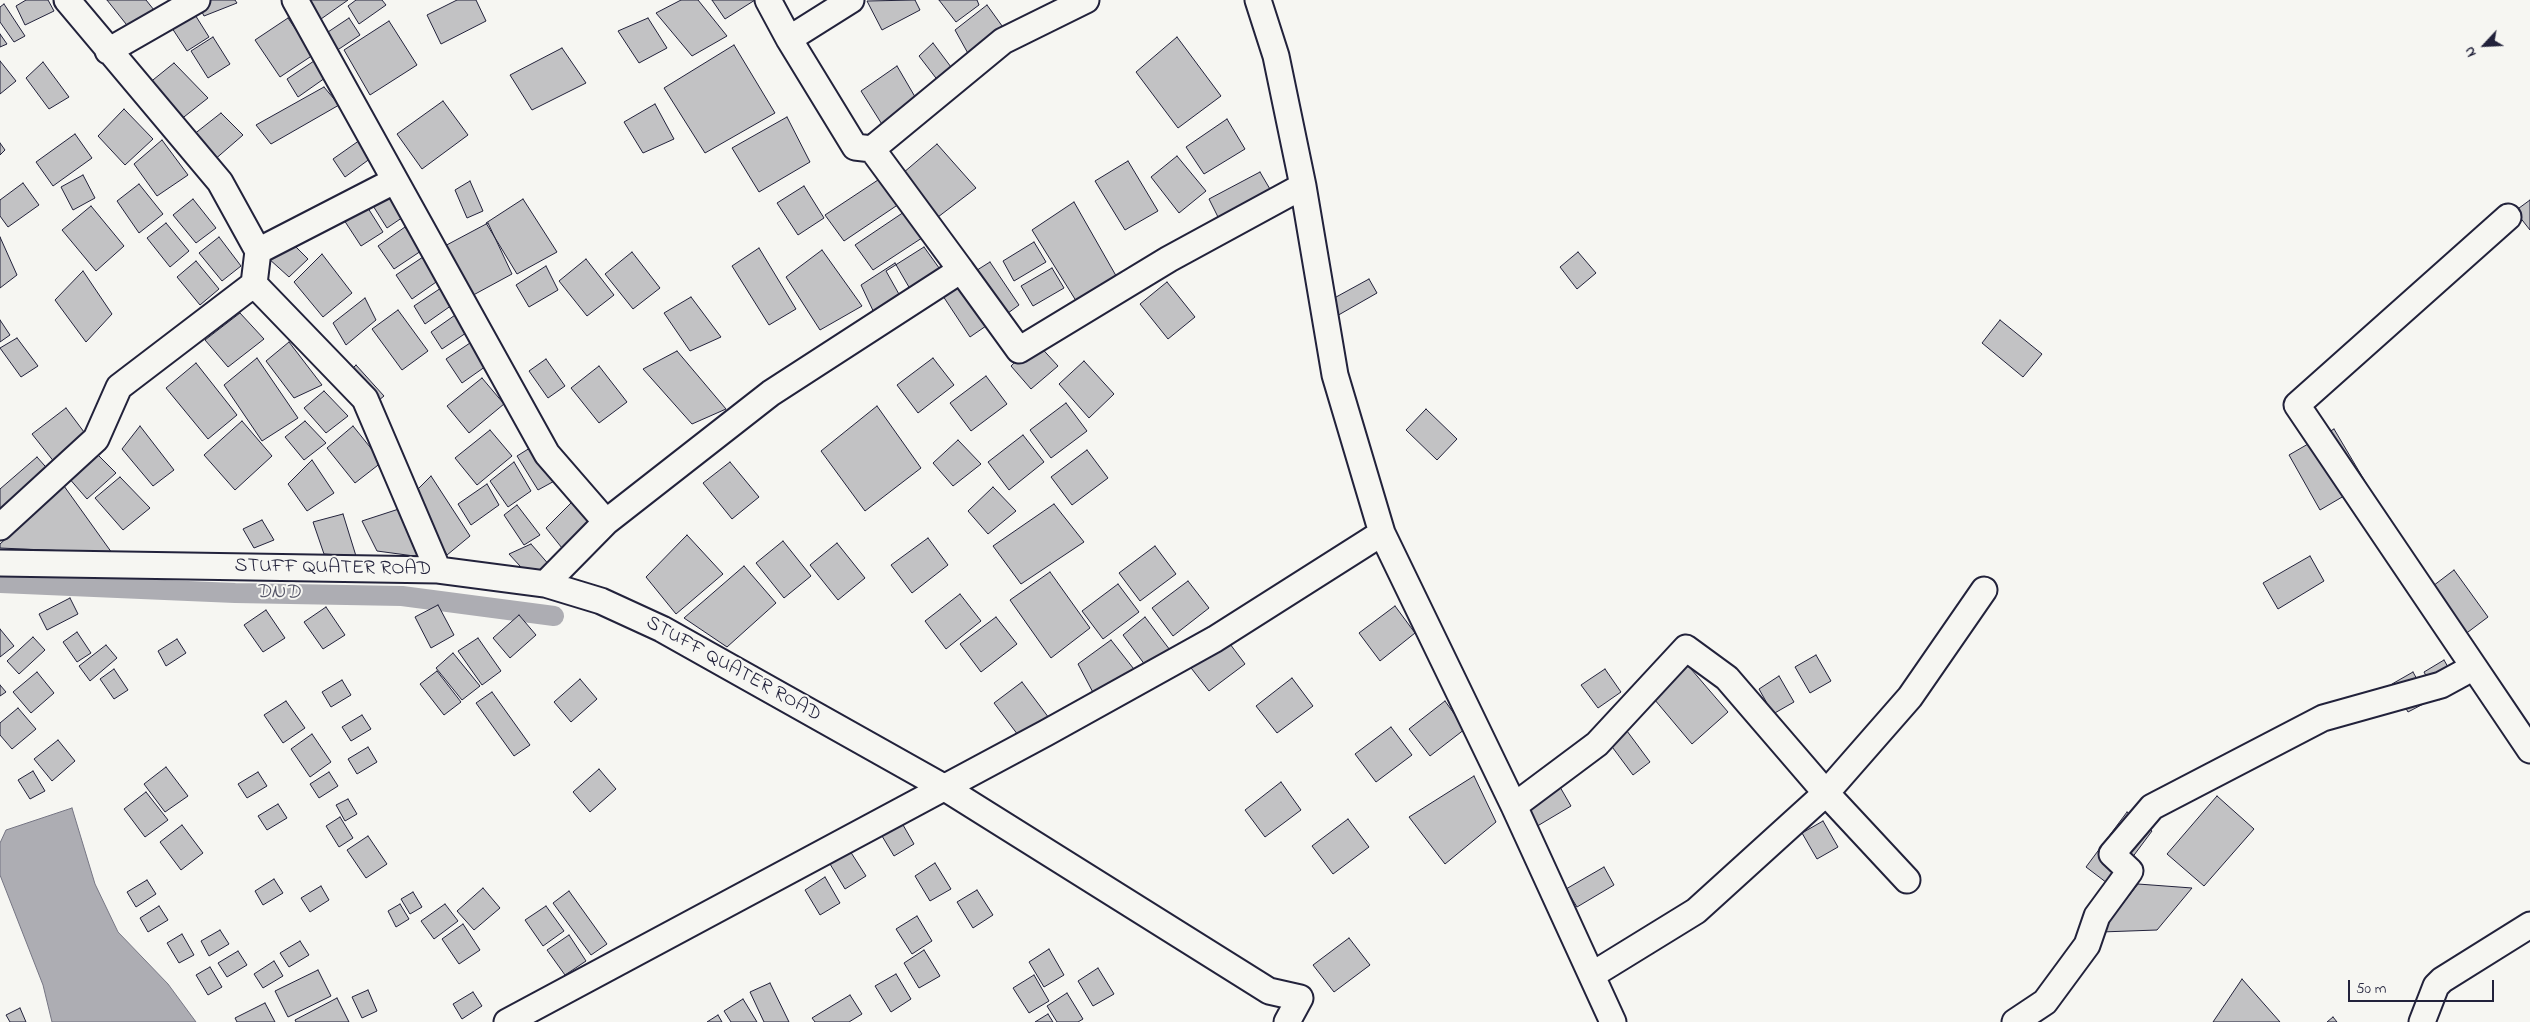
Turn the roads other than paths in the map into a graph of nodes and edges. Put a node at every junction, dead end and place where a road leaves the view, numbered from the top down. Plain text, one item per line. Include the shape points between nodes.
1 (67, 0) edge
2 (197, 0) edge
3 (296, 0) edge
4 (768, 0) edge
5 (851, 0) edge
6 (1086, 0) edge
7 (1258, 0) edge
8 (788, 39) junction
9 (108, 51) junction
10 (872, 149) junction
11 (394, 181) junction
12 (1303, 186) junction
13 (2508, 216) dead end
14 (258, 251) junction
15 (960, 270) junction
16 (254, 284) junction
17 (606, 522) junction
18 (0, 527) edge
19 (1382, 533) junction
20 (0, 563) edge
21 (438, 570) junction
22 (545, 584) junction
23 (1984, 590) dead end
24 (2474, 667) junction
25 (2530, 750) edge
26 (945, 788) junction
27 (1826, 793) junction
28 (1514, 806) junction
29 (1907, 880) dead end
30 (2530, 925) edge
31 (1592, 975) junction
32 (507, 1022) edge
33 (1287, 1022) edge
34 (1613, 1022) edge
35 (2015, 1022) edge
36 (2422, 1022) edge

1 - 9 street
2 - 9 street
3 - 11 street
4 - 8 street
5 - 8 street
6 - 10 street via 1003,41
7 - 12 street via 1276,56
8 - 10 street via 856,147
9 - 14 street via 220,182
10 - 15 street
11 - 14 street
11 - 17 street via 547,454
12 - 15 street via 1168,259 1019,350
12 - 19 street via 1336,375
13 - 24 street via 2297,404
14 - 16 street
15 - 17 street via 770,393
16 - 18 street via 119,387 96,439
16 - 21 street via 366,399
17 - 22 street
19 - 26 street via 1215,639
19 - 28 street
20 - 21 street, STUFF QUATER ROAD
21 - 22 street, STUFF QUATER ROAD
22 - 26 street, STUFF QUATER ROAD via 601,601 662,629
23 - 27 street via 1910,697
24 - 25 street
24 - 35 street via 2441,685 2323,718 2152,806 2112,854 2130,871 2097,916 2087,945 2044,1002
26 - 32 street
26 - 33 street, STUFF QUATER ROAD via 1270,991 1300,998
27 - 28 street via 1727,678 1686,648 1597,744
27 - 29 street
27 - 31 street via 1696,911
28 - 31 street
30 - 36 street via 2442,980 2436,986
31 - 34 street

